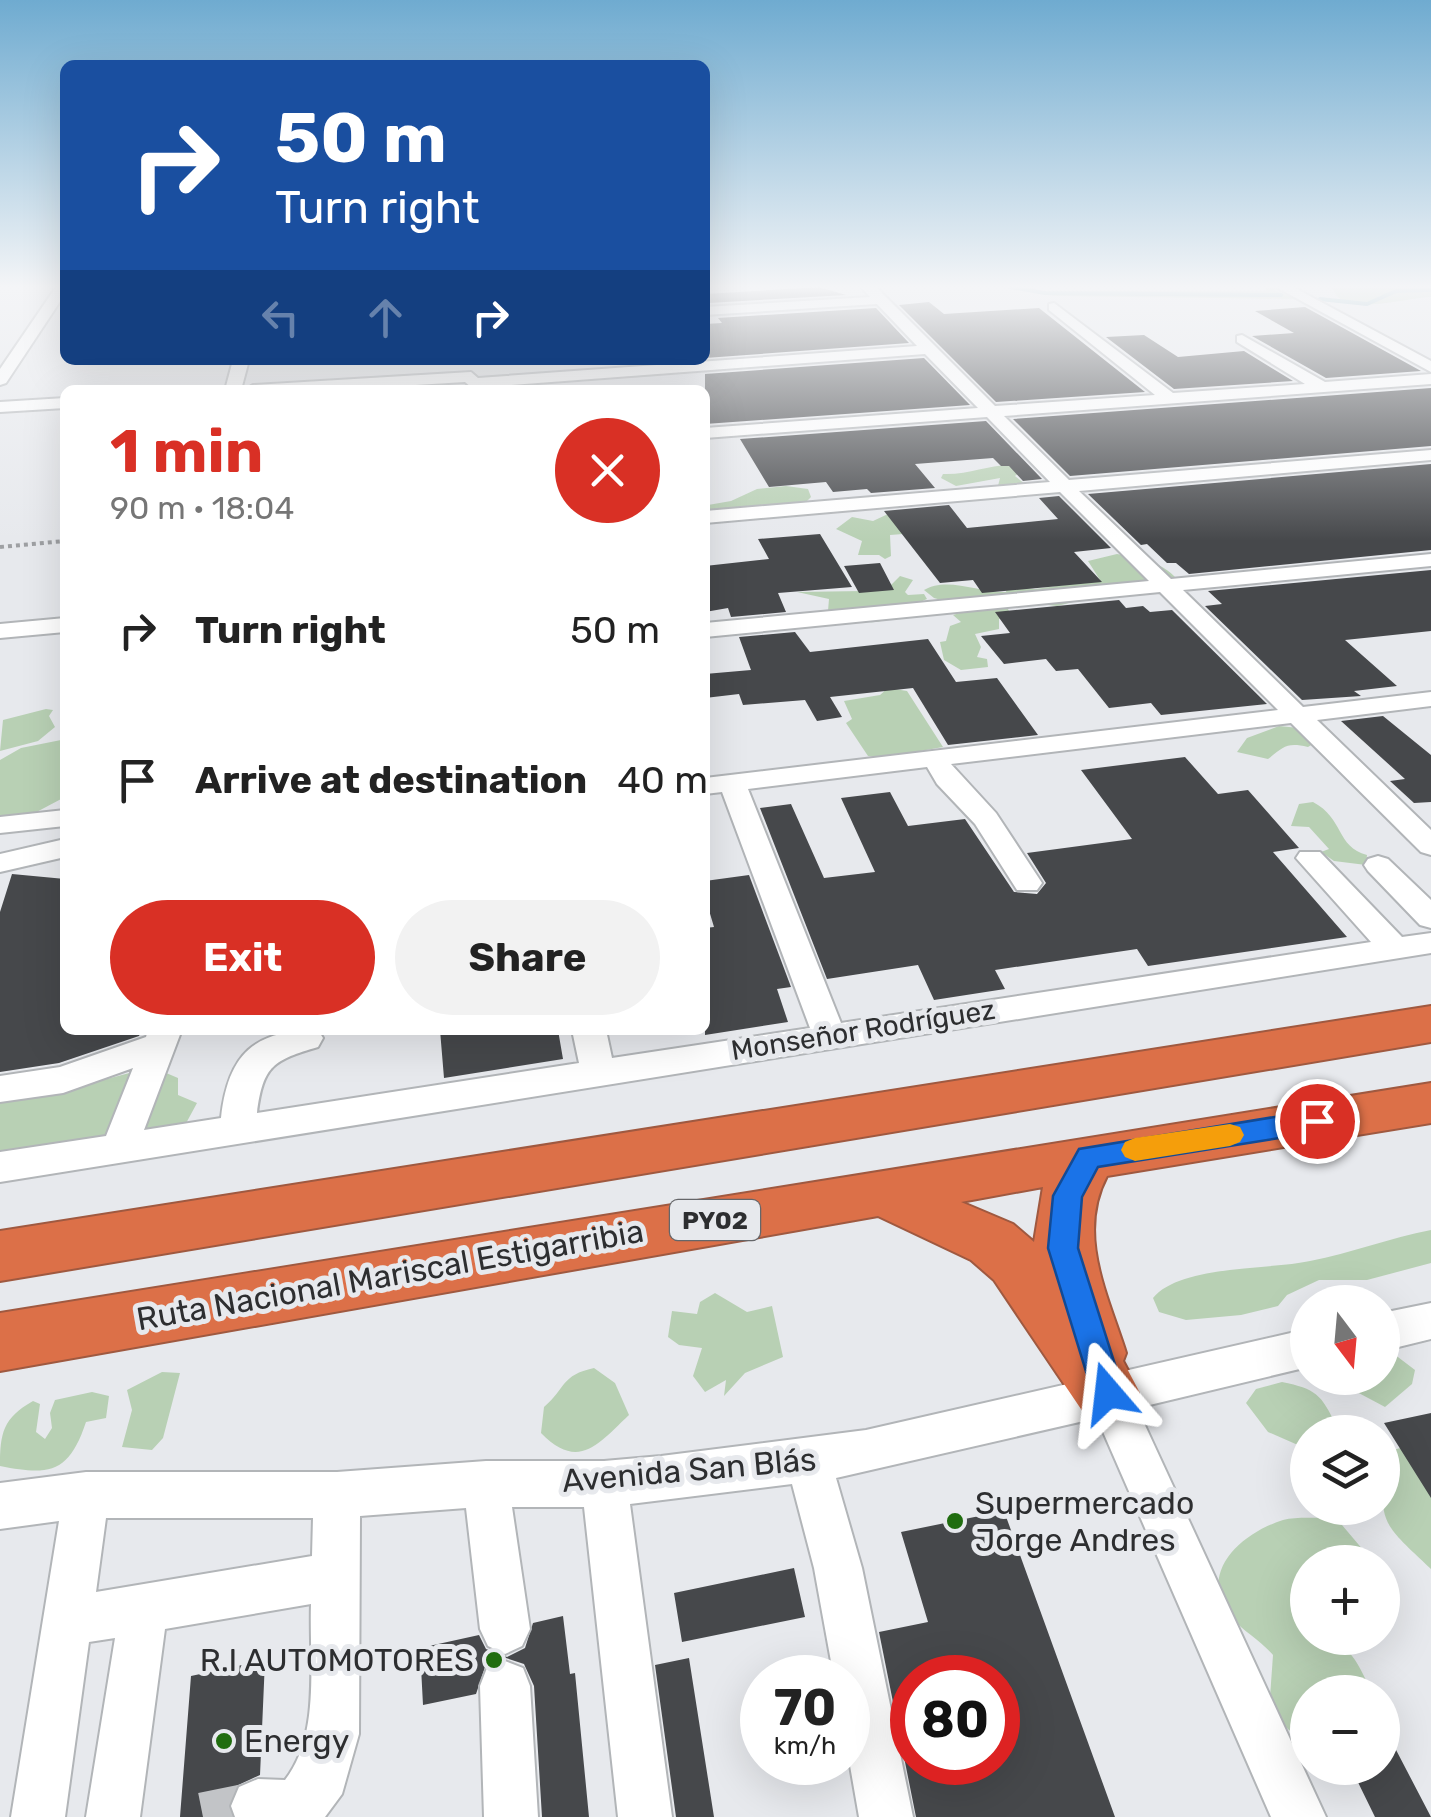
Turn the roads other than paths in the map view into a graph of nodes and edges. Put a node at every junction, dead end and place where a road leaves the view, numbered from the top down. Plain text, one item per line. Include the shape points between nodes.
1 (560, 372) edge
2 (953, 372) edge
3 (1137, 372) edge
4 (1296, 372) edge
5 (471, 377) edge
6 (1431, 378) edge
7 (337, 385) edge
8 (1322, 388) junction
9 (1170, 398) junction
10 (60, 403) edge
11 (0, 408) edge
12 (994, 412) junction
13 (710, 433) edge
14 (1431, 455) edge
15 (1064, 486) junction
16 (710, 518) edge
17 (1431, 560) edge
18 (1166, 586) junction
19 (60, 625) edge
20 (710, 630) edge
21 (0, 631) edge
22 (1431, 699) edge
23 (1296, 714) junction
24 (934, 758) junction
25 (718, 784) edge
26 (60, 818) edge
27 (60, 822) edge
28 (0, 825) edge
29 (1431, 846) edge
30 (60, 849) edge
31 (29, 855) junction
32 (1310, 858) dead end
33 (0, 862) edge
34 (1378, 865) dead end
35 (1028, 883) dead end
36 (1431, 918) edge
37 (1431, 943) edge
38 (1394, 948) junction
39 (1431, 1024) edge
40 (590, 1035) edge
41 (828, 1035) junction
42 (163, 1037) edge
43 (306, 1038) dead end
44 (598, 1072) junction
45 (0, 1088) edge
46 (1431, 1103) edge
47 (238, 1131) junction
48 (118, 1151) junction
49 (1089, 1157) junction
50 (0, 1167) edge
51 (881, 1192) junction
52 (0, 1256) edge
53 (1431, 1321) edge
54 (1400, 1328) edge
55 (0, 1342) edge
56 (1290, 1352) edge
57 (1108, 1393) junction
58 (808, 1460) junction
59 (486, 1484) junction
60 (604, 1484) junction
61 (338, 1494) junction
62 (86, 1495) junction
63 (0, 1506) edge
64 (336, 1576) junction
65 (144, 1606) junction
66 (66, 1621) junction
67 (505, 1629) dead end
68 (505, 1686) dead end
69 (258, 1806) tunnel mouth
70 (38, 1817) edge
71 (113, 1817) edge
72 (512, 1817) edge
73 (645, 1817) edge
74 (886, 1817) edge
75 (1299, 1817) edge

1 - 5 street
2 - 12 street
3 - 9 street
4 - 8 street
5 - 7 street
6 - 8 street
8 - 9 street
9 - 12 street
10 - 11 street
12 - 13 street
12 - 15 street
14 - 15 street
15 - 16 street
15 - 18 street
17 - 18 street
18 - 20 street
18 - 23 street
19 - 21 street
22 - 23 street
23 - 24 street
23 - 29 street
24 - 25 street
24 - 35 street
25 - 41 street
26 - 28 street
27 - 31 street
30 - 31 street
31 - 33 street
32 - 38 street
34 - 36 street
37 - 38 street, Monseñor Rodríguez
38 - 41 street, Monseñor Rodríguez
39 - 52 highway
40 - 44 street
41 - 44 street, Monseñor Rodríguez
42 - 45 street via 63,1080
42 - 48 street
43 - 47 street via 259,1056 245,1075
44 - 47 street, Monseñor Rodríguez
46 - 49 highway, Ruta Nacional Mariscal Estigarribia / PY02
47 - 48 street, Monseñor Rodríguez
48 - 50 street, Monseñor Rodríguez
49 - 51 highway, Ruta Nacional Mariscal Estigarribia / PY02
49 - 57 highway via 1067,1196 1063,1248
51 - 55 highway, Ruta Nacional Mariscal Estigarribia / PY02
51 - 57 highway via 992,1242 1015,1262
53 - 54 street
56 - 57 street, Avenida San Blás
57 - 58 street, Avenida San Blás
57 - 75 street
58 - 60 street, Avenida San Blás
58 - 74 street via 838,1568
59 - 60 street, Avenida San Blás
59 - 61 street, Avenida San Blás
59 - 67 street
60 - 73 street
61 - 62 street, Avenida San Blás
61 - 64 street
62 - 63 street, Avenida San Blás
62 - 66 street
64 - 65 street
64 - 69 street via 333,1734 323,1776 298,1808
65 - 66 street
65 - 71 street
66 - 70 street
68 - 72 street

